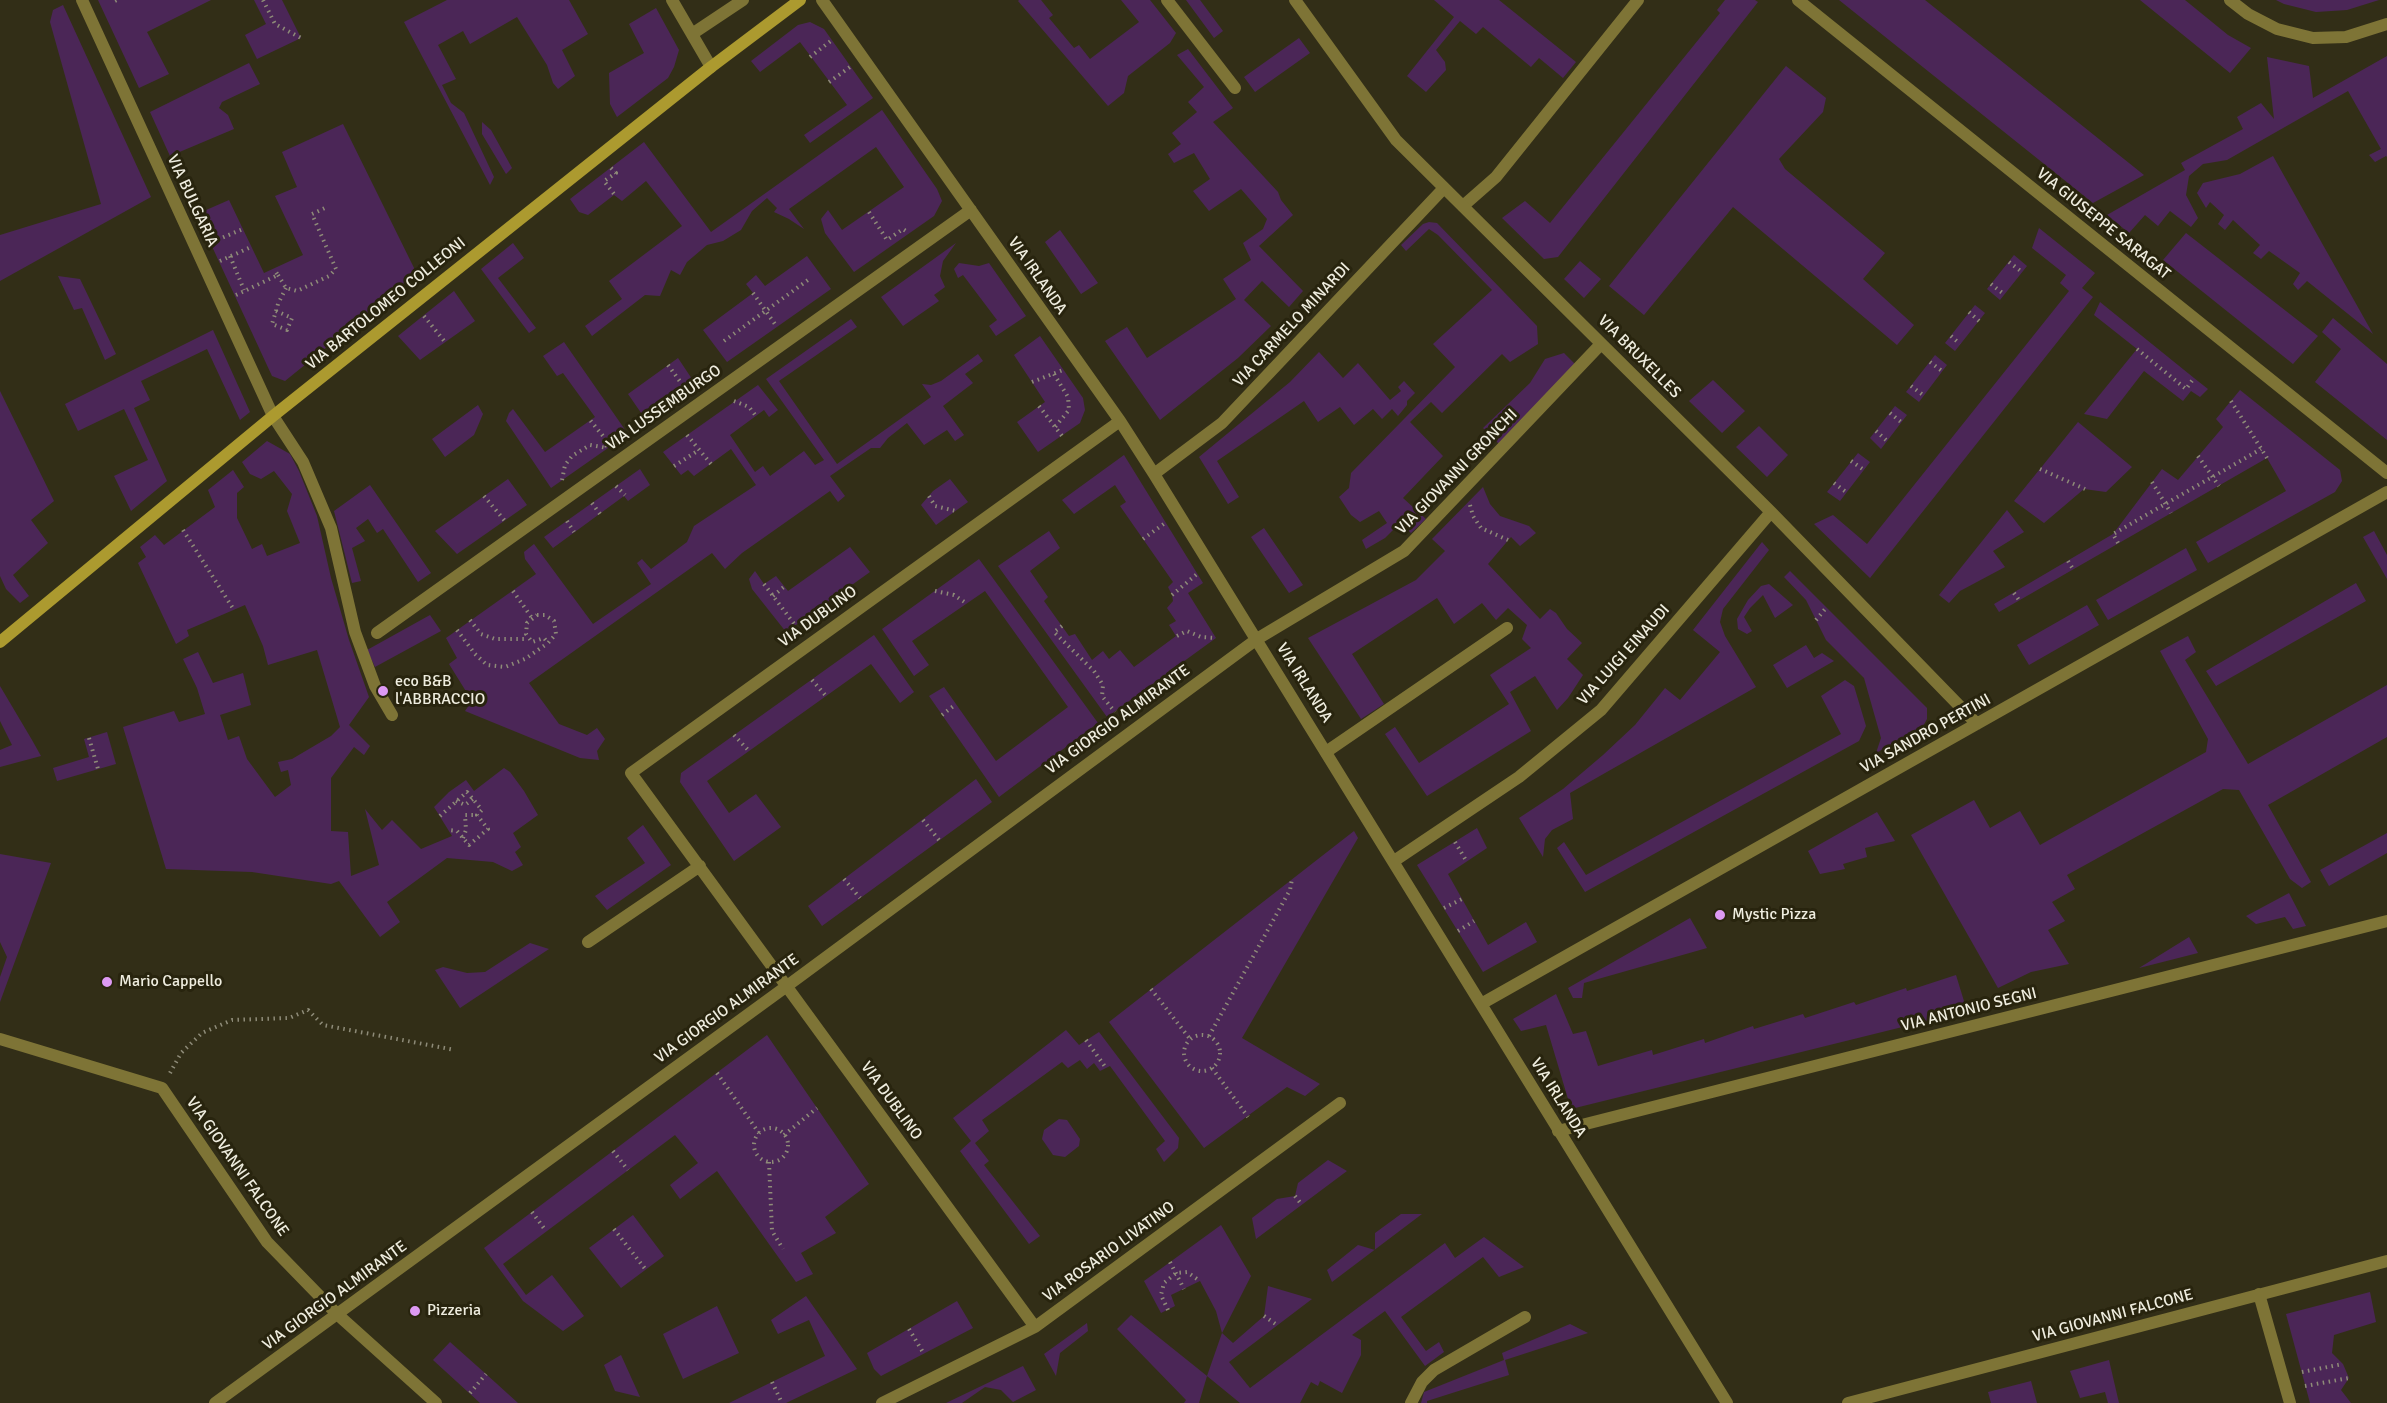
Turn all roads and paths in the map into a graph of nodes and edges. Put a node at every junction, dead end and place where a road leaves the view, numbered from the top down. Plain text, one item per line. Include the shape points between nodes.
1 (82, 0) edge
2 (263, 0) edge
3 (672, 0) edge
4 (743, 0) edge
5 (800, 0) edge
6 (822, 0) edge
7 (1167, 0) edge
8 (1295, 0) edge
9 (1638, 0) edge
10 (1798, 0) edge
11 (2230, 0) edge
12 (2387, 24) edge
13 (692, 34) junction
14 (301, 38) dead end
15 (832, 40) dead end
16 (810, 57) dead end
17 (851, 66) dead end
18 (711, 67) junction
19 (830, 82) dead end
20 (1235, 88) dead end
21 (611, 168) dead end
22 (1444, 188) junction
23 (614, 194) dead end
24 (1463, 206) junction
25 (325, 208) dead end
26 (971, 210) junction
27 (868, 212) dead end
28 (243, 229) dead end
29 (910, 233) dead end
30 (211, 243) dead end
31 (251, 246) dead end
32 (230, 256) junction
33 (219, 261) dead end
34 (2009, 262) dead end
35 (274, 268) dead end
36 (2022, 272) dead end
37 (278, 275) junction
38 (808, 280) dead end
39 (1992, 284) dead end
40 (286, 288) junction
41 (244, 290) junction
42 (753, 293) dead end
43 (235, 295) dead end
44 (2005, 295) dead end
45 (276, 311) junction
46 (765, 311) junction
47 (1969, 312) dead end
48 (423, 315) dead end
49 (1979, 321) dead end
50 (777, 327) dead end
51 (1951, 336) dead end
52 (724, 340) dead end
53 (445, 342) dead end
54 (1601, 344) junction
55 (1960, 344) dead end
56 (2137, 349) dead end
57 (1930, 362) dead end
58 (668, 365) dead end
59 (1063, 370) dead end
60 (1942, 371) dead end
61 (1054, 374) junction
62 (2194, 378) dead end
63 (1032, 382) dead end
64 (1911, 386) dead end
65 (687, 391) dead end
66 (1923, 395) dead end
67 (734, 401) dead end
68 (2231, 401) dead end
69 (1039, 406) dead end
70 (1890, 413) dead end
71 (273, 416) junction
72 (756, 416) dead end
73 (590, 420) dead end
74 (1120, 421) junction
75 (1901, 422) dead end
76 (1055, 427) junction
77 (1875, 431) dead end
78 (687, 435) dead end
79 (1062, 435) dead end
80 (1887, 441) dead end
81 (2261, 449) junction
82 (699, 450) junction
83 (2198, 456) dead end
84 (2267, 458) dead end
85 (1851, 461) dead end
86 (711, 464) dead end
87 (674, 466) dead end
88 (2040, 469) dead end
89 (1864, 470) dead end
90 (2387, 473) edge
91 (1154, 474) junction
92 (2213, 476) junction
93 (562, 480) dead end
94 (2152, 482) dead end
95 (1834, 483) dead end
96 (616, 486) dead end
97 (2219, 486) dead end
98 (2085, 489) dead end
99 (1846, 492) dead end
100 (2387, 492) edge
101 (625, 495) dead end
102 (484, 496) dead end
103 (929, 496) dead end
104 (1469, 501) dead end
105 (592, 503) dead end
106 (2165, 504) junction
107 (956, 511) dead end
108 (1771, 512) junction
109 (2171, 513) dead end
110 (600, 514) dead end
111 (505, 521) dead end
112 (567, 521) dead end
113 (1166, 522) dead end
114 (183, 530) dead end
115 (574, 532) dead end
116 (1143, 539) dead end
117 (1508, 540) dead end
118 (2118, 543) dead end
119 (2068, 561) dead end
120 (2073, 569) dead end
121 (1197, 574) dead end
122 (764, 584) dead end
123 (784, 586) dead end
124 (513, 591) dead end
125 (935, 591) dead end
126 (2014, 593) dead end
127 (1172, 595) dead end
128 (773, 596) junction
129 (2019, 600) dead end
130 (966, 603) dead end
131 (1826, 608) dead end
132 (234, 610) dead end
133 (532, 618) junction
134 (470, 620) dead end
135 (1816, 620) dead end
136 (795, 625) dead end
137 (1062, 626) dead end
138 (1508, 628) dead end
139 (457, 630) dead end
140 (377, 633) dead end
141 (1177, 636) dead end
142 (1216, 638) dead end
143 (528, 639) junction
144 (1257, 639) junction
145 (0, 642) edge
146 (548, 643) junction
147 (812, 680) dead end
148 (826, 696) dead end
149 (956, 704) dead end
150 (1115, 712) dead end
151 (392, 715) dead end
152 (942, 715) dead end
153 (1977, 724) junction
154 (734, 735) dead end
155 (89, 738) dead end
156 (749, 752) dead end
157 (1326, 752) junction
158 (98, 769) dead end
159 (473, 799) junction
160 (456, 801) junction
161 (477, 815) junction
162 (440, 816) dead end
163 (923, 820) dead end
164 (448, 830) dead end
165 (463, 838) junction
166 (939, 840) dead end
167 (1455, 842) dead end
168 (1394, 861) junction
169 (1467, 861) dead end
170 (700, 866) junction
171 (844, 879) dead end
172 (1292, 879) dead end
173 (860, 898) dead end
174 (1462, 899) dead end
175 (1444, 908) dead end
176 (1474, 921) dead end
177 (2387, 921) edge
178 (1458, 931) dead end
179 (588, 942) dead end
180 (787, 986) junction
181 (1151, 990) dead end
182 (1481, 1004) junction
183 (1209, 1036) junction
184 (0, 1038) edge
185 (1190, 1039) junction
186 (1086, 1040) dead end
187 (455, 1050) dead end
188 (1106, 1068) dead end
189 (1212, 1068) junction
190 (717, 1073) dead end
191 (162, 1088) junction
192 (1340, 1103) dead end
193 (817, 1108) dead end
194 (1248, 1116) dead end
195 (1558, 1131) junction
196 (759, 1133) junction
197 (784, 1136) junction
198 (613, 1151) dead end
199 (769, 1162) junction
200 (628, 1170) dead end
201 (1295, 1196) dead end
202 (1302, 1205) dead end
203 (532, 1212) dead end
204 (614, 1229) dead end
205 (546, 1232) dead end
206 (783, 1249) dead end
207 (2387, 1261) edge
208 (1170, 1262) dead end
209 (645, 1270) dead end
210 (1176, 1273) junction
211 (1200, 1281) dead end
212 (1184, 1289) dead end
213 (2259, 1294) junction
214 (1168, 1310) dead end
215 (338, 1314) junction
216 (1264, 1316) dead end
217 (1525, 1317) dead end
218 (1277, 1325) dead end
219 (1035, 1327) junction
220 (909, 1329) dead end
221 (924, 1354) dead end
222 (2343, 1364) dead end
223 (2302, 1372) dead end
224 (486, 1374) dead end
225 (2349, 1378) dead end
226 (772, 1382) dead end
227 (2305, 1386) dead end
228 (470, 1393) dead end
229 (215, 1403) edge
230 (436, 1403) edge
231 (782, 1403) edge
232 (882, 1403) edge
233 (1411, 1403) edge
234 (1727, 1403) edge
235 (1848, 1403) edge
236 (2290, 1403) edge

1 - 71 street, VIA BULGARIA
2 - 14 path via 275,24
3 - 13 street
4 - 13 street
5 - 18 main road, VIA BARTOLOMEO COLLEONI
6 - 26 street, VIA IRLANDA
7 - 20 street
8 - 22 street, VIA BRUXELLES via 1396,140
9 - 24 street via 1496,177
10 - 90 street, VIA GIUSEPPE SARAGAT
11 - 12 street via 2277,29 2313,38 2346,37
13 - 18 street
15 - 16 path
17 - 19 path
18 - 71 main road, VIA BARTOLOMEO COLLEONI
21 - 23 path via 616,173 604,182
22 - 24 street, VIA BRUXELLES
22 - 91 street, VIA CARMELO MINARDI via 1222,423
24 - 54 street, VIA BRUXELLES
25 - 40 path via 312,214 336,269 297,291
26 - 74 street, VIA IRLANDA
26 - 140 street, VIA LUSSEMBURGO
27 - 29 path via 887,240 903,229
28 - 30 path
31 - 32 path
32 - 33 path
32 - 41 path
34 - 36 path
35 - 37 path
37 - 40 path
37 - 41 path
38 - 46 path
39 - 44 path
40 - 45 path
41 - 43 path
42 - 46 path
45 - 45 path via 273,324 287,330 292,318
46 - 50 path
46 - 52 path
47 - 49 path
48 - 53 path
51 - 55 path
54 - 108 street, VIA BRUXELLES
54 - 144 street, VIA GIOVANNI GRONCHI via 1404,551
56 - 62 path via 2186,389
57 - 60 path
58 - 65 path
59 - 61 path
61 - 63 path
61 - 76 path via 1068,397 1070,410
64 - 66 path
67 - 72 path via 749,407
68 - 81 path
69 - 76 path
70 - 75 path
71 - 145 main road, VIA BARTOLOMEO COLLEONI
71 - 151 street, VIA BULGARIA via 303,462 331,528 355,632 375,686
73 - 93 path via 607,448 590,445 572,456
74 - 91 street, VIA IRLANDA
74 - 170 street, VIA DUBLINO via 631,773
76 - 79 path
77 - 80 path
78 - 82 path
81 - 84 path
81 - 92 path
82 - 86 path
82 - 87 path
83 - 92 path
85 - 89 path
88 - 98 path
91 - 144 street, VIA IRLANDA
92 - 97 path
92 - 106 path
94 - 106 path
95 - 99 path
96 - 101 path
100 - 153 street, VIA SANDRO PERTINI
102 - 111 path
103 - 107 path via 935,506
104 - 117 path via 1481,528
105 - 110 path
106 - 109 path
106 - 118 path via 2113,534
108 - 153 street, VIA BRUXELLES
108 - 168 street, VIA LUIGI EINAUDI via 1601,710 1519,777
112 - 115 path
113 - 116 path
114 - 132 path
119 - 120 path
121 - 127 path
122 - 128 path
123 - 128 path
124 - 133 path
125 - 130 path via 954,595
126 - 129 path
128 - 136 path
131 - 135 path
133 - 143 path via 526,628
133 - 146 path via 545,615 554,621 556,634
134 - 143 path via 481,634 495,639
137 - 150 path via 1054,632 1094,671 1103,685 1102,696
138 - 157 street
139 - 146 path via 487,665 505,667
141 - 142 path via 1188,631
143 - 146 path via 532,642 544,638
144 - 157 street, VIA IRLANDA
144 - 180 street, VIA GIORGIO ALMIRANTE
147 - 148 path
149 - 152 path
153 - 182 street, VIA SANDRO PERTINI
154 - 156 path
155 - 158 path
157 - 168 street, VIA IRLANDA
159 - 160 path via 465,805
159 - 160 path via 467,792
159 - 161 path via 482,810
160 - 162 path
161 - 165 path via 465,815
161 - 165 path via 488,829 469,845
163 - 166 path
164 - 165 path via 457,831
167 - 169 path
168 - 182 street, VIA IRLANDA
170 - 179 street
170 - 180 street, VIA DUBLINO
171 - 173 path
172 - 183 path via 1290,890
174 - 175 path
176 - 178 path
177 - 195 street, VIA ANTONIO SEGNI
180 - 215 street, VIA GIORGIO ALMIRANTE
180 - 219 street, VIA DUBLINO
181 - 185 path
182 - 195 street, VIA IRLANDA
183 - 185 path
183 - 189 path via 1220,1054
184 - 191 street
185 - 189 path via 1183,1050 1185,1062 1200,1072
186 - 188 path
187 - 191 path via 323,1025 308,1010 289,1018 232,1020 202,1033 181,1053
189 - 194 path
190 - 196 path
191 - 215 street, VIA GIOVANNI FALCONE via 267,1242
192 - 219 street, VIA ROSARIO LIVATINO
193 - 197 path
195 - 234 street, VIA IRLANDA
196 - 197 path via 771,1129
196 - 199 path via 755,1152
197 - 199 path via 786,1151 780,1159
198 - 200 path
199 - 206 path via 772,1232
201 - 202 path
203 - 205 path
204 - 209 path
207 - 213 street, VIA GIOVANNI FALCONE
208 - 210 path
210 - 211 path via 1187,1272
210 - 212 path
210 - 214 path via 1164,1283 1161,1295
213 - 235 street, VIA GIOVANNI FALCONE
213 - 236 street
215 - 229 street, VIA GIORGIO ALMIRANTE
215 - 230 street, VIA GIOVANNI FALCONE
216 - 218 path
217 - 233 street via 1434,1370
219 - 232 street, VIA ROSARIO LIVATINO
220 - 221 path
222 - 223 path
224 - 228 path
225 - 227 path
226 - 231 path

